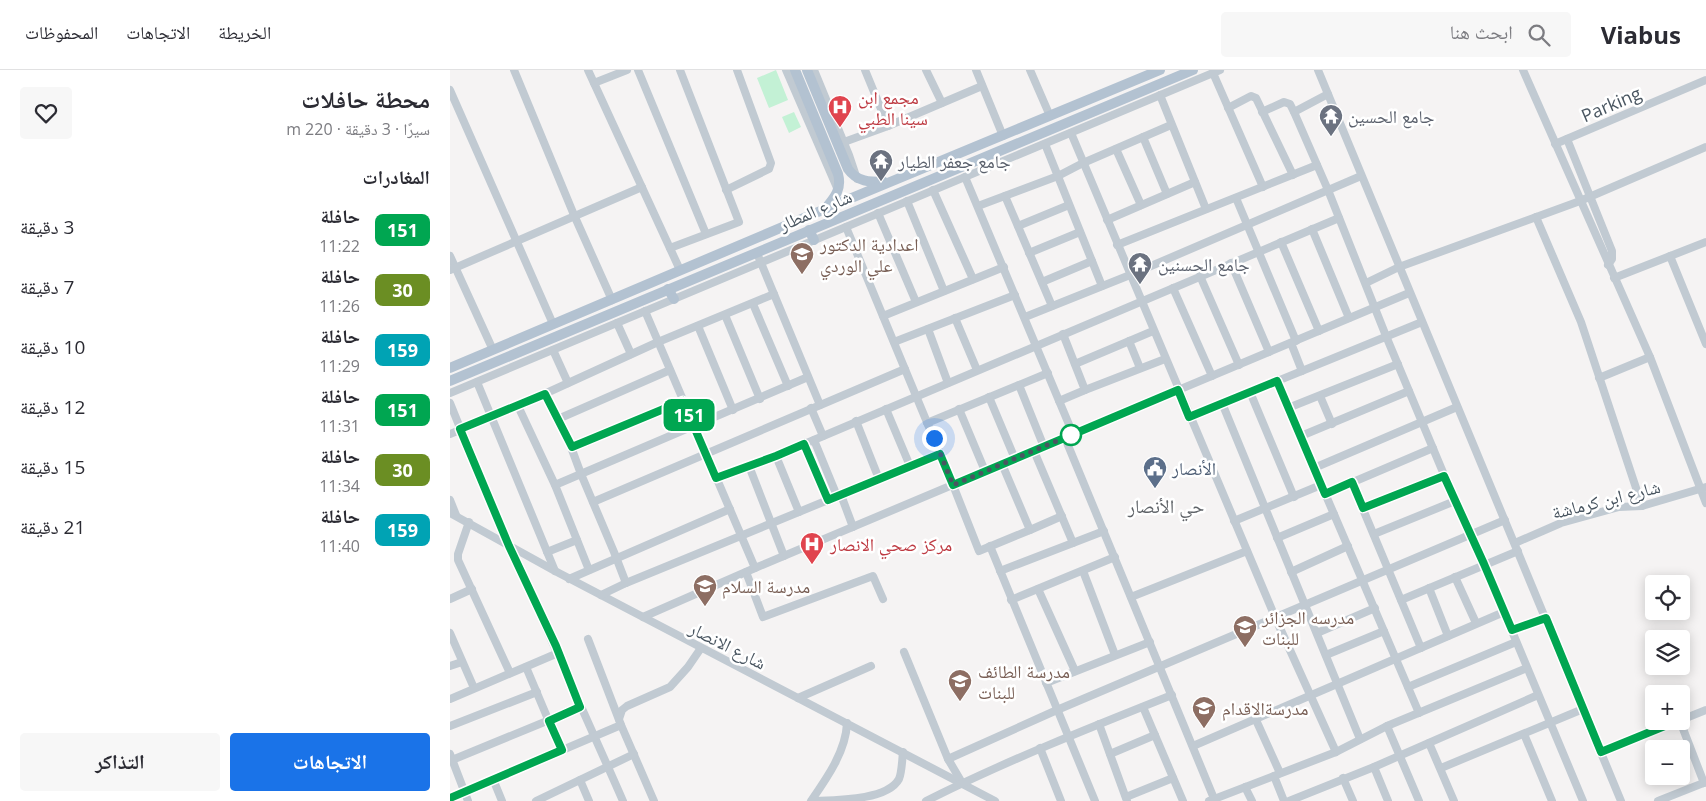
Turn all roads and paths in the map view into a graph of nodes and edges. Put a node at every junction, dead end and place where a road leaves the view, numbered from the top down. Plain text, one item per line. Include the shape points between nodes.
1 (514, 70) edge
2 (588, 70) edge
3 (627, 70) edge
4 (638, 70) edge
5 (680, 70) edge
6 (737, 70) edge
7 (786, 70) edge
8 (795, 70) edge
9 (806, 70) edge
10 (814, 70) edge
11 (865, 70) edge
12 (926, 70) edge
13 (976, 70) edge
14 (1030, 70) edge
15 (1160, 70) edge
16 (1318, 70) edge
17 (1523, 70) edge
18 (1188, 71) edge
19 (1216, 71) edge
20 (1706, 80) edge
21 (1167, 81) junction
22 (594, 83) junction
23 (982, 86) junction
24 (450, 90) edge
25 (1328, 94) junction
26 (1160, 95) junction
27 (942, 103) junction
28 (1228, 108) junction
29 (1262, 112) junction
30 (1294, 112) junction
31 (1050, 116) junction
32 (810, 118) junction
33 (1171, 125) junction
34 (888, 126) junction
35 (831, 128) junction
36 (821, 133) junction
37 (1070, 133) junction
38 (1003, 136) junction
39 (1143, 137) junction
40 (1567, 139) junction
41 (836, 143) junction
42 (1045, 144) junction
43 (1555, 144) junction
44 (1706, 147) edge
45 (1116, 149) junction
46 (1083, 163) junction
47 (1317, 165) junction
48 (1293, 174) junction
49 (1058, 176) junction
50 (1361, 176) junction
51 (965, 177) junction
52 (890, 182) junction
53 (1195, 182) junction
54 (642, 187) junction
55 (1262, 187) junction
56 (726, 190) junction
57 (933, 190) junction
58 (1328, 190) junction
59 (838, 191) junction
60 (1167, 194) junction
61 (1005, 196) junction
62 (1590, 196) junction
63 (1236, 198) junction
64 (907, 201) junction
65 (1580, 201) junction
66 (1069, 205) junction
67 (1141, 205) junction
68 (978, 206) junction
69 (825, 209) junction
70 (1206, 209) junction
71 (878, 213) junction
72 (574, 215) junction
73 (1536, 217) junction
74 (1339, 218) junction
75 (1107, 220) junction
76 (1247, 224) junction
77 (1018, 226) junction
78 (846, 227) junction
79 (1312, 229) junction
80 (809, 230) junction
81 (1080, 232) junction
82 (706, 234) junction
83 (516, 240) junction
84 (814, 240) junction
85 (1281, 242) junction
86 (1706, 242) edge
87 (1117, 245) junction
88 (670, 248) junction
89 (1259, 251) junction
90 (756, 252) junction
91 (1030, 253) junction
92 (718, 255) junction
93 (450, 256) edge
94 (1670, 256) junction
95 (1092, 261) junction
96 (761, 262) junction
97 (1230, 263) junction
98 (694, 264) junction
99 (1608, 265) junction
100 (723, 266) junction
101 (1004, 267) junction
102 (1399, 267) junction
103 (452, 269) edge
104 (680, 270) junction
105 (1130, 275) junction
106 (699, 276) junction
107 (1200, 276) junction
108 (1614, 278) junction
109 (973, 279) junction
110 (1042, 282) junction
111 (1366, 283) junction
112 (1102, 286) junction
113 (668, 288) junction
114 (1173, 288) junction
115 (944, 291) junction
116 (1410, 293) junction
117 (774, 294) junction
118 (1015, 295) junction
119 (674, 299) junction
120 (612, 300) junction
121 (1141, 301) junction
122 (916, 302) junction
123 (753, 304) junction
124 (1052, 306) junction
125 (1376, 308) junction
126 (645, 312) junction
127 (725, 315) junction
128 (883, 316) junction
129 (1024, 317) junction
130 (956, 318) junction
131 (1349, 318) junction
132 (1422, 322) junction
133 (617, 323) junction
134 (554, 324) junction
135 (698, 326) junction
136 (928, 329) junction
137 (1153, 331) junction
138 (1320, 331) junction
139 (1063, 334) junction
140 (1386, 336) junction
141 (1130, 341) junction
142 (658, 342) junction
143 (894, 342) junction
144 (1293, 342) junction
145 (1706, 344) edge
146 (1036, 345) junction
147 (493, 350) junction
148 (552, 350) junction
149 (1270, 352) junction
150 (515, 353) junction
151 (631, 354) junction
152 (1650, 358) junction
153 (1165, 359) junction
154 (520, 364) junction
155 (1075, 364) junction
156 (1239, 364) junction
157 (1398, 364) junction
158 (450, 368) edge
159 (1140, 368) junction
160 (905, 369) junction
161 (670, 370) junction
162 (977, 370) junction
163 (1302, 371) junction
164 (1048, 373) junction
165 (1212, 376) junction
166 (808, 377) junction
167 (1599, 378) junction
168 (450, 381) edge
169 (1277, 381) junction
170 (477, 382) junction
171 (568, 383) junction
172 (948, 383) junction
173 (1019, 385) junction
174 (788, 386) junction
175 (1085, 390) junction
176 (1178, 390) junction
177 (1409, 391) junction
178 (1250, 392) junction
179 (450, 394) edge
180 (545, 394) junction
181 (916, 396) junction
182 (1320, 396) junction
183 (989, 397) junction
184 (760, 399) junction
185 (683, 401) junction
186 (1059, 401) junction
187 (450, 403) edge
188 (1222, 403) junction
189 (820, 405) junction
190 (518, 406) junction
191 (1457, 407) junction
192 (811, 408) junction
193 (1288, 408) junction
194 (886, 409) junction
195 (959, 409) junction
196 (733, 410) junction
197 (492, 416) junction
198 (1189, 417) junction
199 (558, 419) junction
200 (856, 421) junction
201 (1422, 422) junction
202 (927, 423) junction
203 (1332, 424) junction
204 (694, 426) junction
205 (460, 429) junction
206 (450, 434) edge
207 (1073, 434) junction
208 (823, 436) junction
209 (1301, 436) junction
210 (1065, 438) junction
211 (814, 440) junction
212 (804, 444) junction
213 (572, 447) junction
214 (1044, 447) junction
215 (1433, 448) junction
216 (1034, 451) junction
217 (706, 453) junction
218 (940, 454) junction
219 (776, 456) junction
220 (1016, 458) junction
221 (1002, 464) junction
222 (749, 466) junction
223 (910, 466) junction
224 (1314, 468) junction
225 (985, 471) junction
226 (580, 474) junction
227 (1444, 476) junction
228 (716, 478) junction
229 (879, 479) junction
230 (1352, 482) junction
231 (554, 485) junction
232 (953, 485) junction
233 (1321, 485) junction
234 (1703, 488) edge
235 (1325, 494) junction
236 (839, 495) junction
237 (1294, 497) junction
238 (450, 500) edge
239 (828, 500) junction
240 (1455, 501) junction
241 (593, 502) junction
242 (1706, 503) edge
243 (1642, 506) junction
244 (1363, 508) junction
245 (730, 509) junction
246 (1266, 509) junction
247 (799, 512) junction
248 (453, 514) edge
249 (1334, 514) junction
250 (1062, 516) junction
251 (1505, 520) junction
252 (1234, 521) junction
253 (469, 522) junction
254 (772, 523) junction
255 (853, 527) junction
256 (1030, 530) junction
257 (1104, 531) junction
258 (1374, 534) junction
259 (1471, 535) junction
260 (741, 536) junction
261 (1277, 538) junction
262 (577, 540) junction
263 (1073, 543) junction
264 (509, 546) junction
265 (990, 546) junction
266 (1348, 546) junction
267 (1517, 547) junction
268 (1247, 551) junction
269 (547, 552) junction
270 (784, 556) junction
271 (616, 557) junction
272 (1115, 558) junction
273 (454, 562) edge
274 (1484, 564) junction
275 (755, 568) junction
276 (1389, 569) junction
277 (589, 570) junction
278 (1083, 570) junction
279 (555, 571) junction
280 (1000, 571) junction
281 (746, 572) junction
282 (1291, 572) junction
283 (1455, 577) junction
284 (570, 579) junction
285 (1363, 580) junction
286 (626, 583) junction
287 (1429, 588) junction
288 (1038, 589) junction
289 (472, 590) junction
290 (601, 595) junction
291 (1131, 597) junction
292 (450, 599) edge
293 (883, 599) dead end
294 (1011, 600) junction
295 (1401, 600) junction
296 (1305, 605) junction
297 (1375, 608) junction
298 (1504, 612) junction
299 (643, 617) junction
300 (1275, 617) junction
301 (1546, 618) junction
302 (1476, 623) junction
303 (1512, 630) junction
304 (1384, 631) junction
305 (450, 633) edge
306 (1317, 634) junction
307 (1448, 636) junction
308 (588, 639) dead end
309 (1150, 642) junction
310 (1516, 642) junction
311 (701, 648) junction
312 (1421, 648) junction
313 (904, 652) dead end
314 (558, 653) junction
315 (1114, 656) junction
316 (1326, 656) junction
317 (1396, 659) junction
318 (462, 662) junction
319 (451, 663) edge
320 (871, 666) dead end
321 (1160, 666) junction
322 (526, 667) junction
323 (1527, 668) junction
324 (1075, 671) junction
325 (510, 673) junction
326 (1046, 683) junction
327 (1338, 684) junction
328 (1408, 687) junction
329 (474, 688) junction
330 (537, 692) junction
331 (1172, 695) junction
332 (1538, 695) junction
333 (1311, 697) junction
334 (798, 698) junction
335 (450, 699) edge
336 (580, 707) junction
337 (1143, 707) junction
338 (1583, 709) junction
339 (1057, 710) junction
340 (1706, 710) edge
341 (1419, 714) junction
342 (1690, 717) edge
343 (1256, 720) junction
344 (549, 721) junction
345 (620, 722) junction
346 (847, 723) junction
347 (1550, 723) junction
348 (1099, 724) junction
349 (450, 726) edge
350 (1387, 726) junction
351 (1656, 730) edge
352 (1683, 730) edge
353 (1524, 734) junction
354 (1155, 735) junction
355 (593, 737) junction
356 (1068, 737) junction
357 (1360, 738) junction
358 (1429, 742) junction
359 (1193, 746) junction
360 (1040, 748) junction
361 (562, 750) junction
362 (903, 752) junction
363 (1336, 752) junction
364 (1601, 752) junction
365 (634, 754) junction
366 (1110, 754) junction
367 (1400, 756) junction
368 (451, 757) edge
369 (948, 759) junction
370 (608, 766) junction
371 (1374, 767) junction
372 (1441, 768) junction
373 (1277, 775) junction
374 (1173, 778) junction
375 (1343, 778) junction
376 (493, 780) junction
377 (580, 780) junction
378 (1705, 782) edge
379 (962, 783) junction
380 (1246, 787) junction
381 (464, 792) junction
382 (884, 797) edge
383 (450, 798) edge
384 (1127, 799) edge
385 (1213, 800) edge
386 (468, 801) edge
387 (502, 801) edge
388 (536, 801) edge
389 (589, 801) edge
390 (623, 801) edge
391 (654, 801) edge
392 (812, 801) edge
393 (926, 801) edge
394 (995, 801) edge
395 (1061, 801) edge
396 (1096, 801) edge
397 (1183, 801) edge
398 (1252, 801) edge
399 (1284, 801) edge
400 (1289, 801) edge
401 (1352, 801) edge
402 (1388, 801) edge
403 (1419, 801) edge
404 (1454, 801) edge
405 (1552, 801) edge
406 (1583, 801) edge
407 (1621, 801) edge
408 (1658, 801) edge

1 - 72 street
2 - 22 street
3 - 22 street
4 - 82 street
5 - 56 street
6 - 56 street via 771,166
7 - 32 street
8 - 32 main road
9 - 35 main road
10 - 41 street
11 - 34 street
12 - 27 street
13 - 23 street
14 - 31 street
15 - 21 main road via 1166,74
15 - 31 main road, شارع المطار
16 - 25 street
17 - 43 street
18 - 21 main road, شارع المطار
19 - 26 street
19 - 28 street
20 - 40 street, Parking
21 - 80 main road, شارع المطار
22 - 54 street
23 - 27 street
23 - 38 street
24 - 83 street
25 - 30 street
25 - 50 street
26 - 33 street
26 - 37 street
27 - 34 street
28 - 29 street via 1254,96
28 - 55 street
29 - 30 street via 1284,102 1290,104
29 - 48 street
30 - 47 street
31 - 38 main road, شارع المطار
32 - 36 main road
32 - 59 street
33 - 39 street
33 - 53 street
34 - 41 street
35 - 36 main road via 827,133
35 - 41 main road
36 - 41 main road
37 - 42 street
37 - 46 street
38 - 52 main road, شارع المطار
39 - 45 street
39 - 60 street
40 - 43 street, Parking
40 - 62 street
41 - 52 main road via 848,169 857,178 868,182
41 - 59 main road
42 - 49 street
42 - 51 street
43 - 65 street
44 - 62 street
45 - 46 street
45 - 67 street
46 - 49 street
46 - 75 street
47 - 48 street
47 - 58 street
48 - 55 street
49 - 61 street
49 - 66 street
50 - 58 street
50 - 102 street
51 - 57 street
51 - 68 street
52 - 69 main road, شارع المطار
53 - 60 street
53 - 70 street
54 - 72 street
54 - 88 street
55 - 63 street
56 - 82 street via 739,222
57 - 64 street
57 - 109 street
58 - 74 street
58 - 76 street
59 - 69 main road
60 - 67 street
61 - 68 street
61 - 77 street
62 - 65 street
62 - 99 street via 1612,251
63 - 70 street
63 - 76 street
64 - 71 street
64 - 115 street
65 - 73 street
65 - 99 street
66 - 77 street
66 - 81 street
67 - 75 street
68 - 101 street
69 - 92 main road, شارع المطار
70 - 87 street
71 - 78 street
71 - 122 street
72 - 83 street
72 - 120 street
73 - 102 street
73 - 167 street via 1582,322
74 - 79 street
74 - 111 street
75 - 87 street
76 - 89 street
76 - 105 street
77 - 91 street
78 - 84 street
78 - 128 street
79 - 85 street
79 - 131 street
80 - 84 main road
80 - 90 main road, شارع المطار
81 - 91 street
81 - 95 street
82 - 88 street
83 - 103 street
83 - 134 street
84 - 96 street
85 - 89 street
85 - 138 street
86 - 94 street
87 - 105 street
88 - 104 street
89 - 97 street
89 - 144 street
90 - 96 street
90 - 100 main road, شارع المطار
91 - 110 street
92 - 98 main road, شارع المطار
92 - 100 main road via 718,262
93 - 103 street
94 - 108 street
94 - 145 street
95 - 110 street
95 - 112 street
96 - 117 street
96 - 119 street
97 - 107 street
97 - 149 street
98 - 104 main road, شارع المطار
98 - 106 main road
99 - 108 street
100 - 106 main road, شارع المطار
101 - 109 street
101 - 118 street
102 - 111 street
102 - 116 street
103 - 147 street
104 - 120 main road, شارع المطار
105 - 112 street
105 - 121 street
106 - 113 main road, شارع المطار
107 - 114 street
107 - 156 street
108 - 152 street
109 - 115 street
110 - 124 street
111 - 125 street
112 - 124 street
113 - 119 main road
113 - 150 main road, شارع المطار
114 - 121 street
114 - 165 street
115 - 122 street
116 - 125 street
116 - 132 street
117 - 123 street
117 - 166 street
118 - 129 street
118 - 130 street
119 - 126 street
120 - 134 main road, شارع المطار
121 - 137 street
121 - 139 street
122 - 128 street
123 - 127 street
123 - 174 street
124 - 129 street
125 - 131 street
125 - 140 street
126 - 133 street
126 - 142 street
127 - 135 street
127 - 184 street
128 - 143 street
129 - 146 street
130 - 136 street
130 - 162 street
131 - 138 street
132 - 140 street
132 - 191 street
133 - 148 street
133 - 151 street
134 - 147 main road, شارع المطار
135 - 142 street
135 - 196 street
136 - 143 street
136 - 172 street
137 - 141 street
137 - 153 street
138 - 144 street
139 - 146 street
139 - 155 street
140 - 157 street
140 - 163 street
141 - 155 street
141 - 159 street
142 - 151 street
142 - 161 street
143 - 160 street
144 - 149 street
144 - 163 street
146 - 162 street
146 - 164 street
147 - 158 main road, شارع المطار
148 - 154 street
148 - 171 street
149 - 156 street
150 - 154 main road
150 - 168 main road, شارع المطار
151 - 171 street
152 - 167 street
152 - 234 street
153 - 159 street
153 - 176 street
154 - 170 street
155 - 175 street
156 - 165 street
157 - 177 street
157 - 182 street
159 - 175 street
160 - 181 street
160 - 189 street
161 - 185 street
161 - 199 street
162 - 172 street
163 - 169 street
164 - 173 street
164 - 186 street
165 - 176 street
166 - 174 street
166 - 189 street
167 - 243 street
169 - 178 street
169 - 193 street
170 - 179 street
170 - 197 street
171 - 180 street
172 - 181 street
173 - 183 street
173 - 214 street
174 - 184 street
175 - 186 street
176 - 198 street
176 - 207 street
177 - 201 street
177 - 203 street
178 - 188 street
178 - 237 street
180 - 190 street
180 - 199 street
181 - 194 street
181 - 202 street
182 - 193 street
182 - 203 street
183 - 195 street
183 - 220 street
184 - 196 street
185 - 204 street
185 - 213 street
186 - 207 street
187 - 205 street
188 - 198 street
188 - 246 street
189 - 192 street
190 - 197 street
190 - 231 street
191 - 201 street
191 - 251 street
192 - 208 street
192 - 217 street
193 - 209 street
194 - 200 street
194 - 223 street
195 - 202 street
195 - 225 street
196 - 204 street
197 - 205 street
197 - 269 street
198 - 252 street
199 - 213 street
200 - 208 street
200 - 229 street
201 - 215 street
201 - 224 street
202 - 218 street
203 - 209 street
204 - 217 street
204 - 226 street
205 - 206 street
205 - 264 street
207 - 210 street
208 - 211 street
209 - 224 street
210 - 214 street
210 - 257 street
211 - 212 street
211 - 236 street
212 - 219 street
212 - 239 street
213 - 226 street
214 - 216 street
215 - 227 street
215 - 230 street
216 - 220 street
216 - 250 street
217 - 228 street
217 - 241 street
218 - 223 street
218 - 232 street
219 - 222 street
219 - 247 street
220 - 221 street
221 - 225 street
221 - 256 street
222 - 228 street
222 - 254 street
223 - 229 street
224 - 233 street
225 - 232 street
226 - 231 street
226 - 241 street
227 - 240 street
227 - 244 street
228 - 245 street
229 - 236 street
230 - 235 street
230 - 244 street
231 - 262 street
232 - 255 street
232 - 265 street via 979,551
233 - 235 street
233 - 237 street
234 - 242 street
234 - 243 street, شارع ابن كرماشة
235 - 249 street
236 - 239 street
236 - 255 street
237 - 246 street
238 - 248 street
239 - 247 street
240 - 258 street
240 - 259 street
241 - 271 street
243 - 267 street, شارع ابن كرماشة via 1619,507 1561,523
244 - 258 street
245 - 260 street
245 - 271 street
246 - 252 street
246 - 261 street
247 - 254 street
248 - 253 street, شارع الانصار
249 - 261 street
249 - 266 street
250 - 256 street
250 - 263 street
251 - 259 street
251 - 267 street
252 - 268 street
253 - 264 street, شارع الانصار
253 - 273 street
254 - 260 street
254 - 270 street
255 - 270 street
256 - 265 street
257 - 263 street
257 - 272 street
258 - 276 street
259 - 274 street
259 - 276 street
260 - 275 street
260 - 286 street
261 - 282 street
262 - 269 street
262 - 277 street
263 - 280 street
264 - 279 street, شارع الانصار
264 - 314 street
265 - 280 street
266 - 282 street
266 - 285 street
267 - 274 street, شارع ابن كرماشة
267 - 301 street
268 - 291 street
268 - 300 street
269 - 279 street
270 - 275 street
271 - 277 street
271 - 286 street
272 - 278 street
272 - 291 street
273 - 289 street
274 - 283 street, شارع ابن كرماشة
274 - 298 street
275 - 281 street
276 - 285 street
276 - 295 street
277 - 284 street
278 - 288 street
278 - 315 street
279 - 284 street, شارع الانصار
280 - 294 street
281 - 293 street via 763,617 873,576
281 - 299 street
282 - 296 street
283 - 287 street, شارع ابن كرماشة
283 - 302 street
284 - 290 street, شارع الانصار
285 - 296 street
285 - 297 street
286 - 290 street
287 - 295 street, شارع ابن كرماشة
287 - 307 street
288 - 294 street
288 - 324 street
289 - 292 street
289 - 325 street
290 - 299 street, شارع الانصار
291 - 309 street
294 - 326 street
295 - 312 street
296 - 300 street
296 - 306 street
297 - 304 street
297 - 306 street
298 - 302 street
298 - 303 street
299 - 311 street, شارع الانصار
300 - 321 street
300 - 333 street
301 - 303 street
301 - 338 street
302 - 307 street
303 - 310 street
304 - 316 street
304 - 317 street
305 - 318 street
306 - 316 street
307 - 312 street
308 - 345 street
309 - 315 street
309 - 321 street
310 - 323 street
310 - 328 street
311 - 334 street, شارع الانصار
311 - 345 street via 670,687 627,706 622,710
312 - 317 street
313 - 369 street
314 - 322 street
314 - 336 street
315 - 324 street
316 - 327 street
317 - 327 street
317 - 328 street
318 - 319 street
318 - 329 street
320 - 334 street
321 - 331 street
321 - 339 street
322 - 325 street
322 - 330 street
323 - 332 street
323 - 341 street
324 - 326 street
325 - 329 street
326 - 339 street
327 - 333 street
327 - 357 street
328 - 341 street
329 - 335 street
330 - 344 street
330 - 349 street
331 - 337 street
331 - 359 street
332 - 347 street
332 - 358 street
333 - 343 street
333 - 363 street
334 - 346 street, شارع الانصار
336 - 344 street
336 - 355 street
337 - 348 street
337 - 354 street
338 - 347 street
338 - 364 street
339 - 356 street
339 - 369 street
340 - 342 street
341 - 350 street
343 - 359 street
343 - 373 street
344 - 361 street
344 - 368 street
345 - 355 street
345 - 365 street
346 - 362 street, شارع الانصار
346 - 392 street via 846,737 839,754
347 - 353 street
347 - 406 street
348 - 356 street
348 - 366 street
350 - 357 street
350 - 367 street
351 - 364 street
352 - 378 street
353 - 372 street
353 - 405 street
354 - 366 street
354 - 374 street
355 - 361 street
355 - 370 street
356 - 360 street
356 - 396 street
357 - 363 street
358 - 367 street
358 - 372 street
359 - 385 street
360 - 379 street
360 - 395 street
361 - 376 street
362 - 379 street, شارع الانصار
362 - 382 street via 898,780
363 - 373 street
364 - 407 street
365 - 370 street
365 - 391 street
366 - 384 street
367 - 371 street
367 - 403 street
368 - 381 street
369 - 379 street
370 - 377 street
370 - 390 street
371 - 375 street
371 - 402 street
372 - 404 street
373 - 380 street
373 - 399 street
374 - 384 street
374 - 397 street
375 - 400 street
375 - 401 street
376 - 381 street
376 - 387 street
377 - 388 street
377 - 389 street
378 - 408 street
379 - 393 street
379 - 394 street, شارع الانصار
380 - 385 street
380 - 398 street
381 - 383 street
381 - 386 street
382 - 392 street

